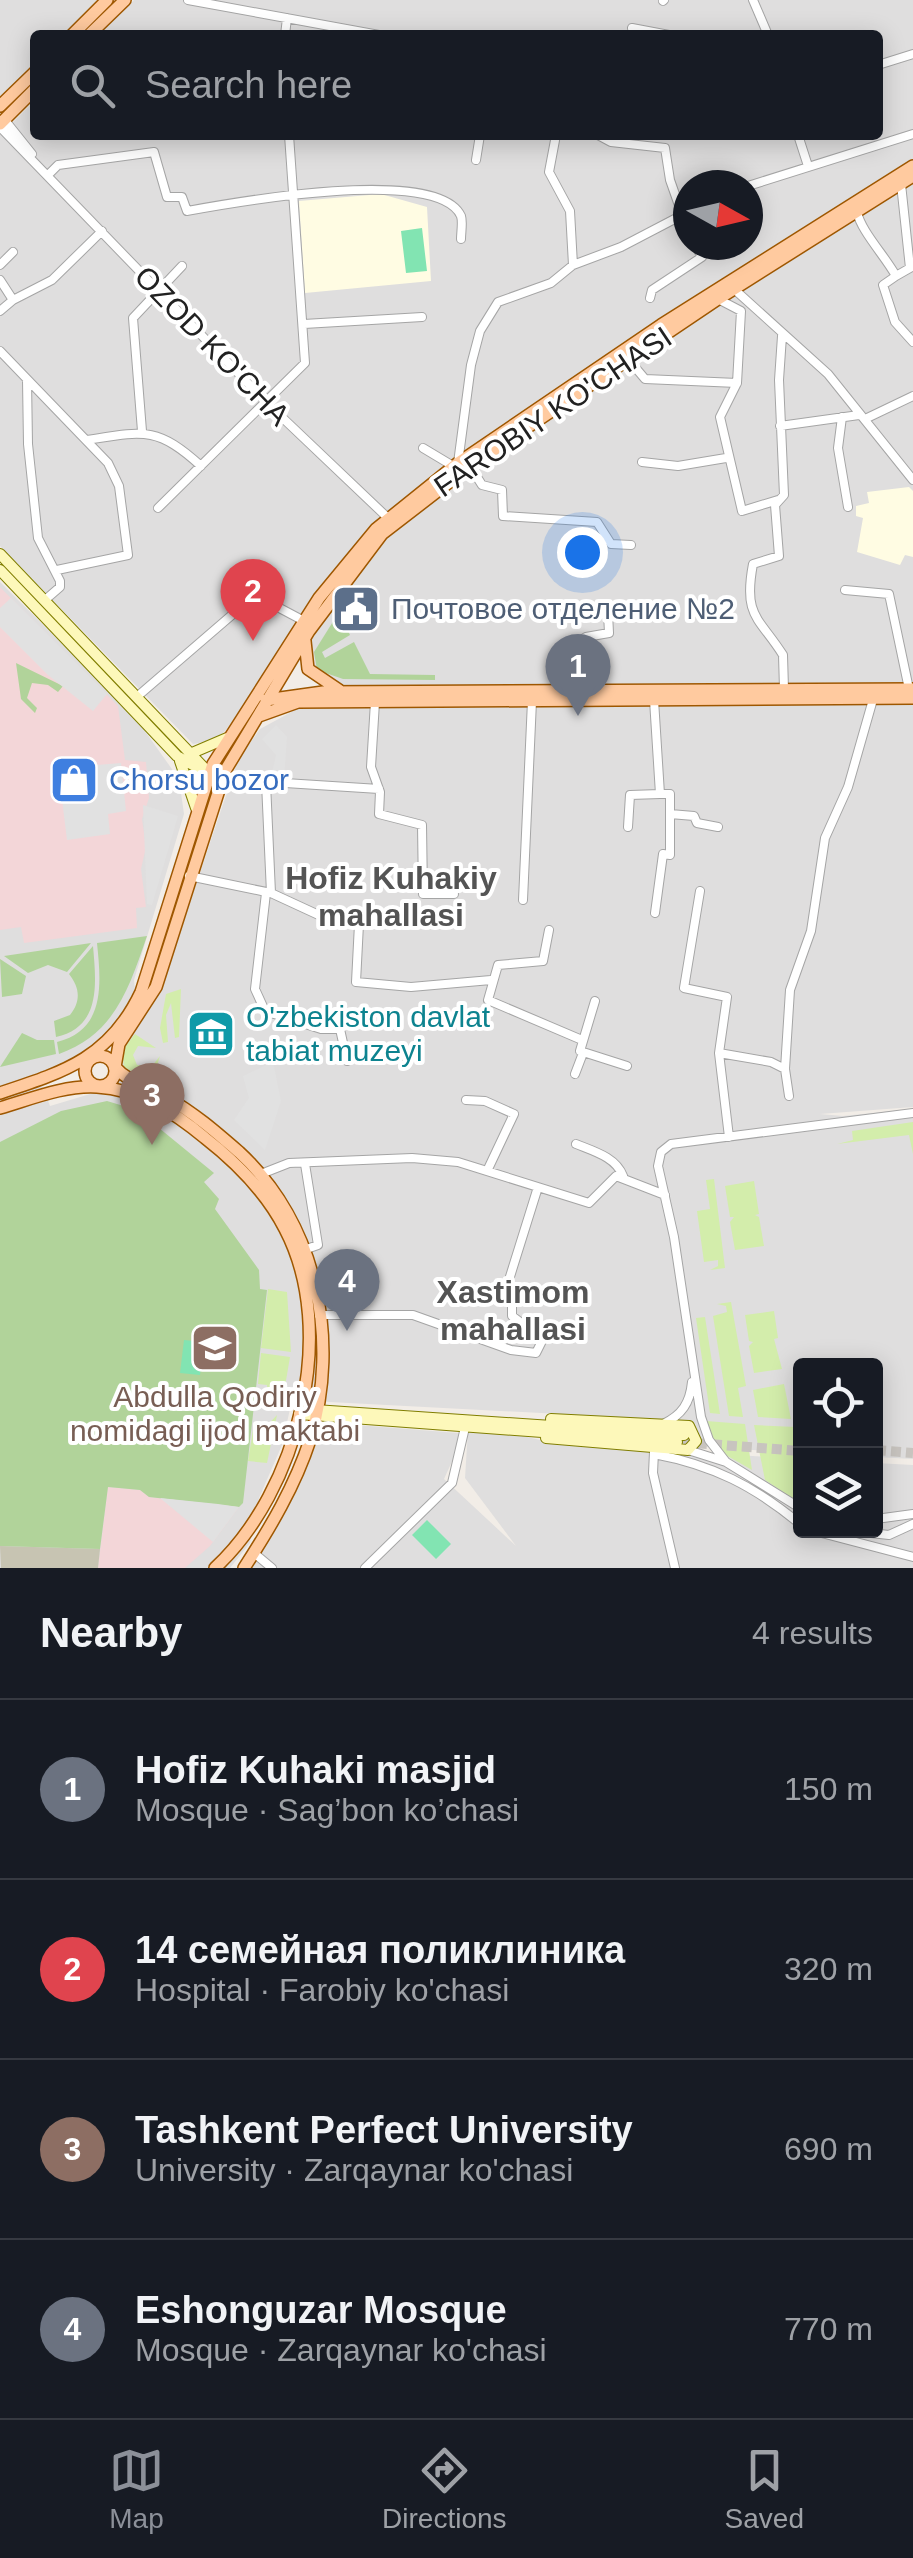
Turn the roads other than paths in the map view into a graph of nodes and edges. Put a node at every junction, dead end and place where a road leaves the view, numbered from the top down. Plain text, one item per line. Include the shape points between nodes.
1 (107, 0) edge
2 (125, 0) edge
3 (188, 0) edge
4 (753, 0) edge
5 (288, 18) junction
6 (632, 28) dead end
7 (77, 30) edge
8 (95, 30) edge
9 (286, 30) edge
10 (352, 30) edge
11 (641, 30) edge
12 (766, 30) edge
13 (913, 54) edge
14 (883, 64) edge
15 (30, 79) edge
16 (30, 93) edge
17 (2, 117) edge
18 (913, 134) edge
19 (289, 140) edge
20 (479, 140) edge
21 (555, 140) edge
22 (607, 140) edge
23 (800, 140) edge
24 (476, 160) dead end
25 (808, 166) junction
26 (913, 166) edge
27 (48, 175) junction
28 (913, 176) edge
29 (673, 178) edge
30 (763, 181) edge
31 (905, 188) edge
32 (294, 196) junction
33 (857, 212) junction
34 (673, 220) edge
35 (102, 231) junction
36 (460, 239) dead end
37 (13, 252) dead end
38 (696, 260) edge
39 (0, 265) edge
40 (573, 265) junction
41 (182, 266) dead end
42 (896, 276) junction
43 (0, 280) edge
44 (734, 289) junction
45 (158, 291) junction
46 (650, 298) dead end
47 (13, 300) junction
48 (718, 300) junction
49 (0, 311) edge
50 (422, 317) dead end
51 (304, 324) junction
52 (782, 336) junction
53 (913, 342) edge
54 (0, 351) edge
55 (629, 360) junction
56 (27, 380) junction
57 (737, 383) junction
58 (913, 396) edge
59 (268, 404) junction
60 (842, 417) junction
61 (862, 417) junction
62 (780, 426) junction
63 (142, 431) junction
64 (87, 440) junction
65 (423, 448) dead end
66 (726, 458) junction
67 (642, 462) dead end
68 (201, 466) junction
69 (461, 467) junction
70 (913, 480) edge
71 (778, 500) junction
72 (848, 507) dead end
73 (158, 508) dead end
74 (390, 521) junction
75 (631, 545) dead end
76 (0, 554) edge
77 (0, 570) edge
78 (57, 570) junction
79 (845, 590) dead end
80 (45, 600) junction
81 (612, 611) dead end
82 (302, 622) junction
83 (567, 690) junction
84 (143, 692) junction
85 (348, 692) junction
86 (912, 692) edge
87 (790, 693) junction
88 (874, 694) junction
89 (269, 700) junction
90 (654, 700) junction
91 (532, 701) junction
92 (375, 702) junction
93 (256, 711) junction
94 (230, 736) junction
95 (192, 754) junction
96 (177, 756) junction
97 (208, 773) junction
98 (221, 779) junction
99 (266, 783) junction
100 (379, 789) junction
101 (216, 792) junction
102 (660, 794) junction
103 (196, 808) junction
104 (670, 814) junction
105 (628, 827) dead end
106 (718, 827) dead end
107 (189, 876) junction
108 (700, 891) dead end
109 (269, 893) junction
110 (454, 894) dead end
111 (523, 900) dead end
112 (654, 913) dead end
113 (549, 930) dead end
114 (490, 980) junction
115 (595, 1001) dead end
116 (582, 1040) junction
117 (584, 1053) junction
118 (719, 1053) junction
119 (91, 1058) junction
120 (347, 1060) dead end
121 (626, 1066) dead end
122 (114, 1067) junction
123 (785, 1068) junction
124 (575, 1074) dead end
125 (98, 1086) junction
126 (0, 1093) edge
127 (790, 1096) dead end
128 (466, 1100) dead end
129 (0, 1108) edge
130 (913, 1113) edge
131 (729, 1137) junction
132 (576, 1144) dead end
133 (306, 1164) junction
134 (488, 1169) junction
135 (261, 1174) junction
136 (622, 1176) junction
137 (538, 1187) junction
138 (665, 1195) junction
139 (301, 1251) junction
140 (319, 1315) junction
141 (694, 1368) junction
142 (300, 1412) junction
143 (315, 1413) junction
144 (466, 1423) junction
145 (663, 1424) junction
146 (517, 1426) junction
147 (685, 1443) junction
148 (654, 1450) junction
149 (726, 1462) junction
150 (793, 1504) edge
151 (913, 1514) edge
152 (793, 1518) edge
153 (883, 1519) edge
154 (913, 1524) edge
155 (883, 1534) edge
156 (841, 1538) edge
157 (254, 1553) junction
158 (913, 1557) edge
159 (216, 1568) edge
160 (244, 1568) edge
161 (272, 1568) edge
162 (365, 1568) edge
163 (675, 1568) edge

1 - 7 main road
2 - 8 main road
3 - 5 street
4 - 12 street
5 - 9 street
5 - 10 street
6 - 11 street
13 - 14 street
15 - 17 main road
16 - 17 main road
17 - 27 street, OZOD KO'CHA
18 - 25 street
19 - 32 street
20 - 24 street
21 - 40 street via 549,172 570,211
22 - 29 street via 664,148
23 - 25 street
25 - 30 street
26 - 69 main road, FAROBIY KO'CHASI via 661,325
27 - 32 street via 58,166 154,152 167,197 182,198 186,211
27 - 35 street, OZOD KO'CHA
28 - 31 main road, FAROBIY KO'CHASI
31 - 33 main road, FAROBIY KO'CHASI
31 - 42 street via 910,268
32 - 36 street via 358,188 414,193 456,210
32 - 51 street
33 - 42 street
33 - 44 main road, FAROBIY KO'CHASI
34 - 40 street, FAROBIY KO'CHASI
35 - 45 street, OZOD KO'CHA
35 - 47 street via 52,280
37 - 39 street
38 - 46 street
40 - 69 street, FAROBIY KO'CHASI via 551,283 498,302 480,331 458,438
41 - 45 street
42 - 53 street via 883,286 895,322
43 - 47 street
44 - 48 main road, FAROBIY KO'CHASI
44 - 52 street
45 - 59 street, OZOD KO'CHA
45 - 63 street via 132,322
47 - 49 street
48 - 55 main road, FAROBIY KO'CHASI
48 - 57 street via 741,311
50 - 51 street
51 - 59 street via 304,363
52 - 61 street via 828,374
52 - 62 street
54 - 56 street
55 - 57 street via 645,379
55 - 69 main road, FAROBIY KO'CHASI
56 - 64 street
56 - 78 street via 38,538
57 - 66 street via 720,418
58 - 61 street
59 - 68 street
59 - 74 street, OZOD KO'CHA
60 - 61 street
60 - 62 street
60 - 72 street via 838,448
61 - 70 street
62 - 71 street via 784,495
63 - 64 street
63 - 68 street via 163,435
64 - 78 street via 115,474 128,555
65 - 69 street
66 - 67 street via 678,466
66 - 71 street via 742,511
68 - 73 street
69 - 74 main road, FAROBIY KO'CHASI
69 - 75 street via 482,485 502,490 503,516 597,522 611,544
71 - 87 street via 779,556 753,564 750,600 762,633 783,655
74 - 82 main road, FAROBIY KO'CHASI
76 - 80 main road
77 - 96 main road
78 - 80 street via 60,586
79 - 86 street via 889,594
80 - 84 main road
81 - 83 street via 609,633 565,650
82 - 84 street via 255,595
82 - 85 main road via 308,668
82 - 89 main road, FAROBIY KO'CHASI
82 - 93 main road, FAROBIY KO'CHASI
83 - 85 main road
83 - 87 main road
84 - 95 main road
85 - 89 main road
86 - 88 main road
87 - 88 main road
87 - 90 main road
88 - 123 street via 820,857 811,930 790,990
89 - 93 main road, FAROBIY KO'CHASI
90 - 91 main road
90 - 102 street
91 - 92 main road
91 - 111 street
92 - 93 main road via 298,702
92 - 100 street via 371,767
93 - 94 main road
93 - 98 main road
94 - 95 main road
94 - 97 main road
95 - 97 main road
96 - 97 main road
96 - 103 main road
97 - 98 main road
97 - 101 main road
97 - 103 main road
98 - 99 street
98 - 101 main road
99 - 100 street
99 - 109 street
100 - 110 street via 380,816 422,825 423,894
101 - 107 main road
102 - 104 street via 670,794
102 - 105 street via 630,795
103 - 119 main road via 141,992
104 - 106 street
104 - 112 street via 670,855 663,854
107 - 109 street
107 - 122 main road via 154,993 119,1044
108 - 118 street via 684,988 727,997
109 - 114 street via 322,917 358,924 356,982 411,987
109 - 120 street via 256,988 264,1012 340,1029
113 - 114 street via 543,961 498,965
114 - 116 street via 488,1000
115 - 116 street
116 - 117 street
117 - 121 street
117 - 124 street
118 - 123 street
118 - 131 street
119 - 122 main road via 105,1057
119 - 125 main road via 85,1075
119 - 126 main road
122 - 125 main road via 112,1081
122 - 135 main road via 202,1121
123 - 127 street
125 - 129 main road
125 - 139 main road via 148,1100 210,1141 263,1194
128 - 134 street via 514,1114
130 - 131 street
131 - 138 street via 665,1148 658,1166
132 - 136 street via 602,1155
133 - 134 street via 412,1158
133 - 135 street via 289,1162
133 - 139 street via 319,1231 318,1245
134 - 137 street
135 - 139 main road via 290,1213
136 - 137 street via 589,1204
136 - 138 street
137 - 140 street via 508,1283 512,1316 542,1338 536,1353 412,1314
138 - 141 street
139 - 140 main road
139 - 142 main road via 308,1326
140 - 143 main road
141 - 145 street via 689,1400
141 - 149 street via 704,1429
142 - 143 main road
142 - 159 main road via 255,1520
143 - 144 main road
143 - 157 main road via 295,1478
144 - 146 main road
144 - 162 street via 452,1483
145 - 146 main road via 560,1418
145 - 147 main road via 693,1428 696,1441
146 - 147 main road
146 - 148 main road via 559,1441
147 - 148 main road
147 - 149 street
148 - 152 street via 716,1468
148 - 163 street via 653,1473
149 - 150 street
151 - 153 street
154 - 155 street
156 - 158 street
157 - 160 main road
157 - 161 street

